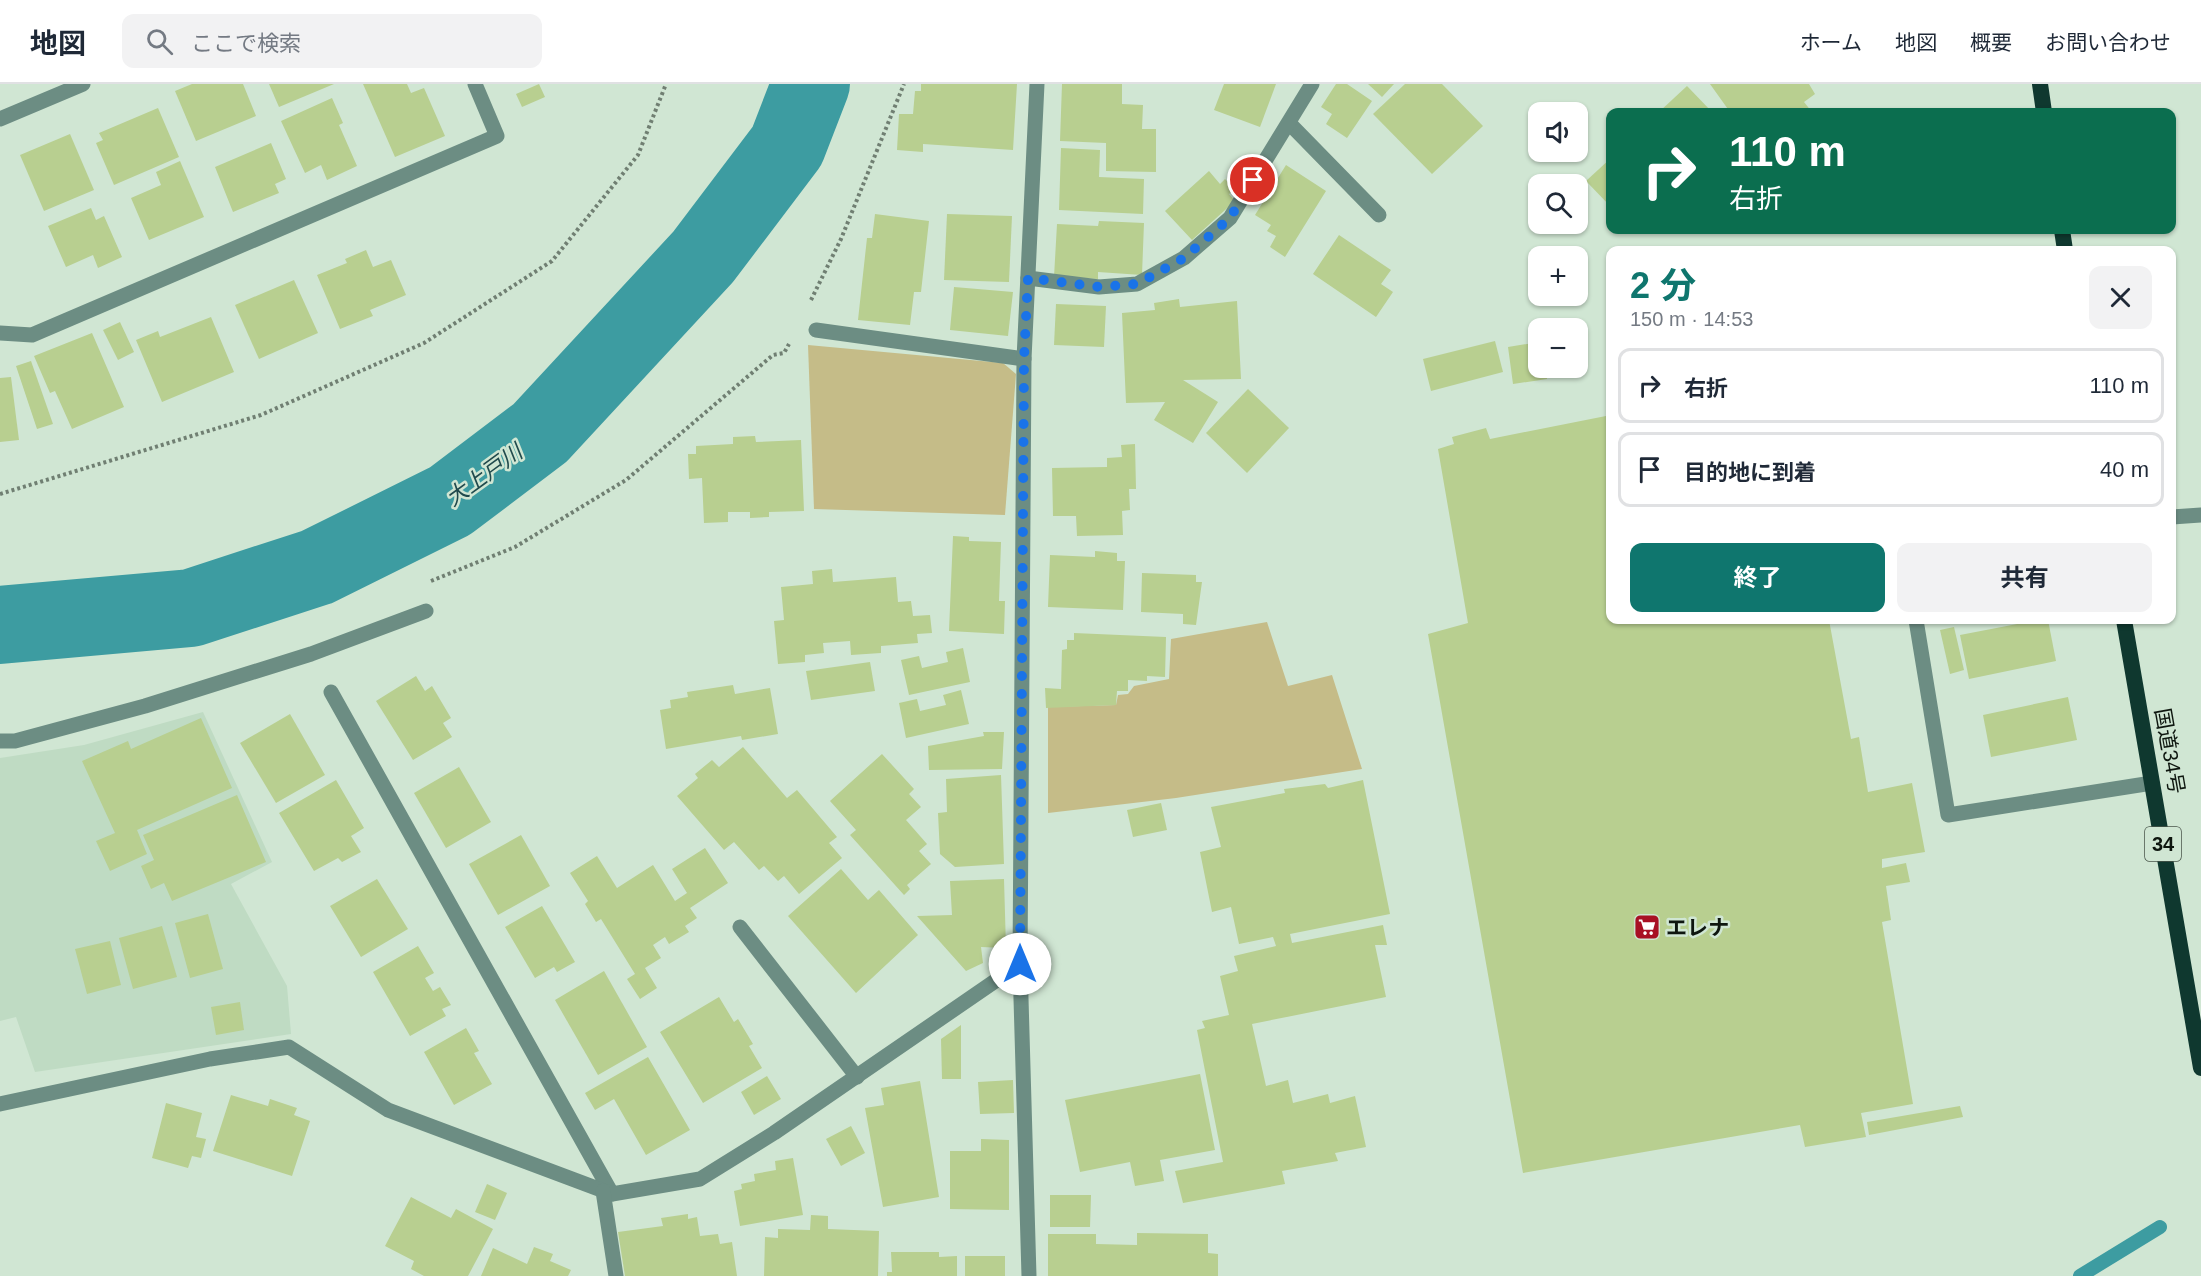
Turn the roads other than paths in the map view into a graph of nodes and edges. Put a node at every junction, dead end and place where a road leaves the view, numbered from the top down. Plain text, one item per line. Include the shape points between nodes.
1 (83, 84) edge
2 (475, 84) edge
3 (1037, 84) edge
4 (1312, 84) edge
5 (2040, 84) edge
6 (2043, 108) edge
7 (0, 119) edge
8 (1289, 123) junction
9 (1379, 215) dead end
10 (1028, 278) junction
11 (816, 330) dead end
12 (0, 333) edge
13 (1024, 359) junction
14 (2201, 515) edge
15 (2176, 517) edge
16 (426, 610) road end
17 (1917, 624) edge
18 (2125, 624) edge
19 (331, 692) dead end
20 (0, 741) edge
21 (2152, 783) junction
22 (740, 927) dead end
23 (1020, 964) junction
24 (2201, 1068) edge
25 (857, 1077) junction
26 (0, 1104) edge
27 (608, 1192) junction
28 (616, 1276) edge
29 (1029, 1276) edge

1 - 7 street
2 - 12 street via 497,136 32,335
3 - 10 street
4 - 8 street
5 - 6 highway
8 - 9 street
8 - 10 street via 1230,218 1184,258 1137,284 1099,287
10 - 13 street
11 - 13 street
13 - 23 street
14 - 15 street
16 - 20 street via 311,654 145,706 15,741
17 - 21 street via 1948,815
18 - 21 highway, 国道34号 / 34
19 - 27 street
21 - 24 highway, 国道34号 / 34
22 - 25 street
23 - 25 street
23 - 29 street
25 - 27 street via 700,1179
26 - 27 street via 210,1059 289,1047 388,1110
27 - 28 street

